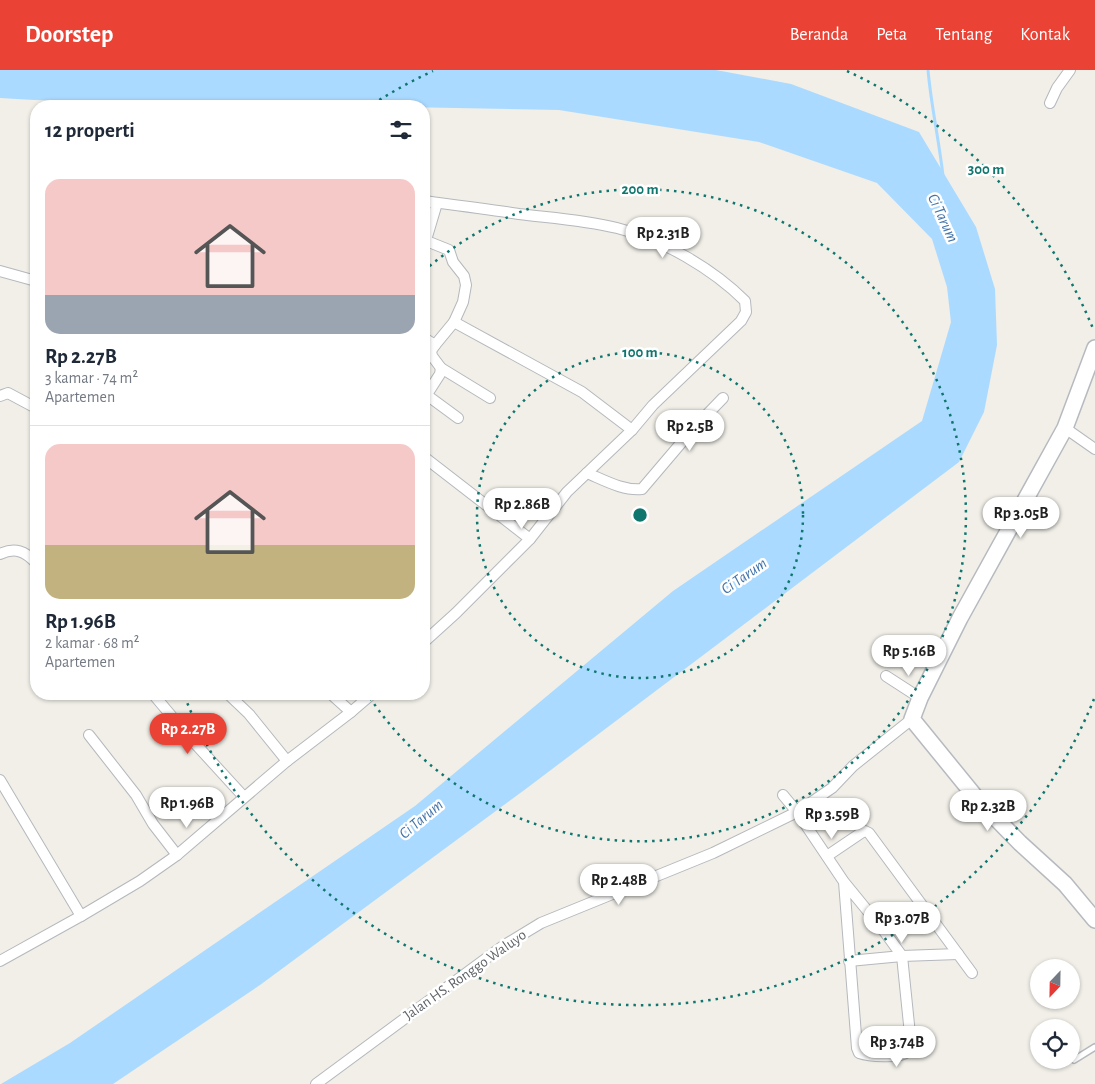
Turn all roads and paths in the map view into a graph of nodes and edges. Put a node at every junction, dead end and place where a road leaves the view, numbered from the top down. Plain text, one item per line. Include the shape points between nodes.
1 (1070, 70) edge
2 (1050, 103) dead end
3 (430, 202) edge
4 (437, 203) junction
5 (430, 225) edge
6 (430, 242) edge
7 (0, 271) edge
8 (30, 279) edge
9 (454, 322) junction
10 (430, 342) edge
11 (435, 345) junction
12 (1095, 349) edge
13 (441, 368) junction
14 (430, 388) edge
15 (0, 396) edge
16 (430, 398) edge
17 (490, 398) dead end
18 (723, 398) dead end
19 (30, 404) edge
20 (458, 418) dead end
21 (1065, 428) junction
22 (632, 430) junction
23 (1095, 449) edge
24 (430, 462) edge
25 (587, 473) junction
26 (530, 539) junction
27 (0, 554) edge
28 (30, 556) edge
29 (430, 636) edge
30 (886, 676) dead end
31 (920, 698) junction
32 (159, 700) edge
33 (234, 700) edge
34 (338, 700) edge
35 (365, 700) edge
36 (351, 712) junction
37 (912, 719) junction
38 (89, 735) dead end
39 (287, 761) junction
40 (1, 785) edge
41 (783, 795) dead end
42 (244, 797) junction
43 (798, 812) junction
44 (177, 855) junction
45 (827, 856) junction
46 (844, 882) junction
47 (80, 916) junction
48 (1095, 920) edge
49 (958, 954) junction
50 (902, 956) junction
51 (0, 961) edge
52 (849, 962) junction
53 (972, 973) dead end
54 (1095, 1047) edge
55 (1080, 1056) edge
56 (316, 1084) edge

1 - 2 street
3 - 4 street
4 - 5 street
4 - 22 street via 585,222 632,232 692,261 745,301 746,312 741,320 653,405
6 - 9 street via 449,250 453,262 464,276 466,285
7 - 8 street
9 - 11 street
9 - 22 street via 582,392
10 - 11 street
11 - 13 street via 432,356
12 - 21 street
13 - 14 street
13 - 17 street
15 - 19 street via 12,394
16 - 20 street
18 - 25 street via 642,489 622,487
21 - 23 street
21 - 31 street via 960,618
22 - 25 street
24 - 26 street
25 - 26 street
26 - 29 street
27 - 28 street via 18,550
30 - 31 street
31 - 37 street
32 - 42 street
33 - 39 street
34 - 36 street
35 - 36 street
36 - 39 street
37 - 43 street, Jalan HS. Ronggo Waluyo via 853,766 832,788
37 - 48 street via 978,800 1065,884
38 - 44 street
39 - 42 street
40 - 47 street
41 - 43 street
42 - 44 street
43 - 45 street
43 - 56 street, Jalan HS. Ronggo Waluyo via 713,853 541,923 503,946
44 - 47 street
45 - 46 street
45 - 49 street via 860,833 869,833
46 - 50 street
46 - 52 street
47 - 51 street
49 - 50 street
49 - 53 street
50 - 52 street
50 - 52 street via 911,1044 907,1052 900,1055 859,1054
54 - 55 lane

